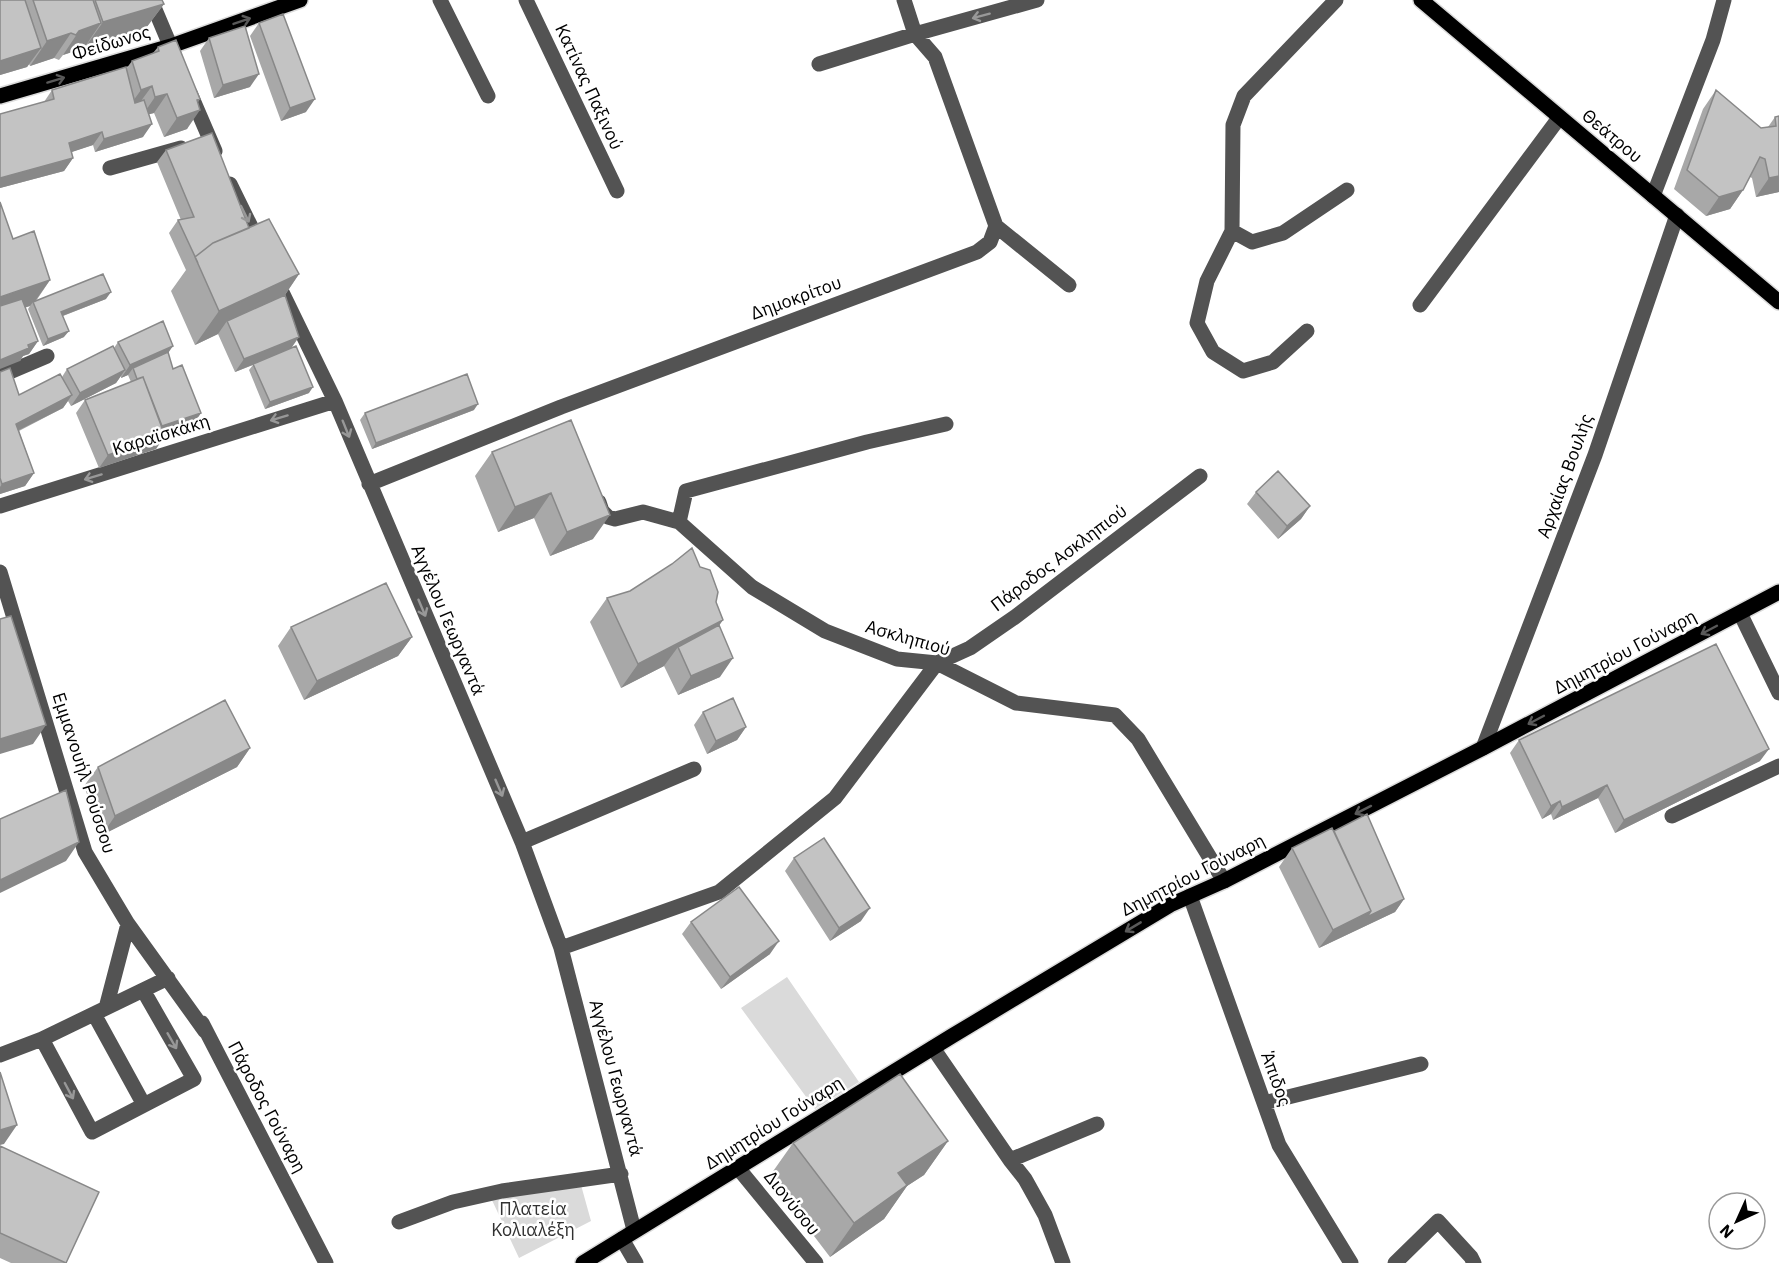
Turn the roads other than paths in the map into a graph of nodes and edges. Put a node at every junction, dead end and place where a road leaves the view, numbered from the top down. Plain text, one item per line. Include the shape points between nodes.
1 (151, 0) edge
2 (300, 0) edge
3 (440, 0) edge
4 (526, 0) edge
5 (904, 0) edge
6 (1037, 0) edge
7 (1336, 0) edge
8 (1421, 0) edge
9 (1724, 0) edge
10 (915, 34) junction
11 (171, 46) junction
12 (819, 64) dead end
13 (0, 96) edge
14 (488, 96) dead end
15 (1559, 118) junction
16 (210, 140) junction
17 (110, 168) dead end
18 (1347, 190) dead end
19 (616, 191) dead end
20 (1653, 196) junction
21 (1677, 215) junction
22 (996, 226) junction
23 (1233, 231) junction
24 (1069, 285) dead end
25 (1779, 302) edge
26 (1420, 305) dead end
27 (1307, 331) dead end
28 (47, 356) dead end
29 (0, 376) edge
30 (335, 401) junction
31 (946, 424) dead end
32 (1200, 476) dead end
33 (369, 484) junction
34 (594, 490) edge
35 (0, 506) edge
36 (679, 522) junction
37 (0, 572) edge
38 (1779, 592) edge
39 (1740, 613) junction
40 (7, 617) edge
41 (937, 663) junction
42 (1779, 693) edge
43 (1483, 748) junction
44 (1779, 766) edge
45 (694, 769) dead end
46 (1672, 816) dead end
47 (522, 842) junction
48 (1224, 881) junction
49 (1190, 896) junction
50 (128, 924) junction
51 (561, 948) junction
52 (171, 973) junction
53 (143, 990) junction
54 (100, 1011) junction
55 (42, 1039) junction
56 (933, 1048) junction
57 (0, 1055) edge
58 (1421, 1064) dead end
59 (1264, 1103) junction
60 (144, 1105) junction
61 (1097, 1124) dead end
62 (1010, 1160) junction
63 (738, 1168) junction
64 (621, 1174) junction
65 (399, 1222) dead end
66 (628, 1234) junction
67 (326, 1263) edge
68 (583, 1263) edge
69 (636, 1263) edge
70 (816, 1263) edge
71 (1063, 1263) edge
72 (1351, 1263) edge
73 (1395, 1263) edge
74 (1474, 1263) edge

1 - 11 street, Αγγέλου Γεωργαντά
11 -> 2 main road, Φείδωνος
3 - 14 street
4 - 19 street, Κατίνας Παξινού
5 - 10 street
6 -> 10 street
7 - 23 street via 1244,96 1233,124
8 - 15 main road, Θεάτρου
9 - 20 street via 1713,40
10 - 12 street
10 - 22 street via 935,57
13 -> 11 main road, Φείδωνος
11 - 16 street, Αγγέλου Γεωργαντά
15 - 20 main road, Θεάτρου
15 - 26 street
16 - 17 street
16 -> 30 street, Αγγέλου Γεωργαντά
18 - 23 street via 1283,233 1252,242
20 - 21 main road, Θεάτρου
21 - 25 main road, Θεάτρου
21 - 43 street, Αρχαίας Βουλής via 1595,455
22 - 24 street
22 - 33 street, Δημοκρίτου via 990,242 977,252
23 - 27 street via 1207,281 1197,323 1213,352 1243,371 1273,362
28 - 29 street
30 -> 33 street, Αγγέλου Γεωργαντά
30 -> 35 street, Καραϊσκάκη
31 - 36 street via 686,491
32 - 41 street, Πάροδος Ασκληπιού via 1015,617 970,648
33 -> 47 street, Αγγέλου Γεωργαντά
34 - 36 street, Ασκληπιού via 608,517 643,512
36 - 41 street, Ασκληπιού via 752,587 825,631 897,659
37 - 40 street, Εμμανουήλ Ρούσσου
38 - 39 main road, Δημητρίου Γούναρη
39 - 42 street
39 -> 43 main road, Δημητρίου Γούναρη
40 - 50 street, Εμμανουήλ Ρούσσου via 85,852
41 - 48 street, Ασκληπιού via 1016,703 1116,715 1138,739
41 - 51 street via 835,798 719,892
43 -> 48 main road, Δημητρίου Γούναρη
44 - 46 street
45 - 47 street
47 - 51 street, Αγγέλου Γεωργαντά
48 - 49 main road, Δημητρίου Γούναρη
49 -> 56 main road, Δημητρίου Γούναρη
49 - 59 street, Άπιδος
50 - 52 street, Εμμανουήλ Ρούσσου
50 - 54 street
51 - 64 street, Αγγέλου Γεωργαντά
52 - 53 street
52 - 67 street, Πάροδος Γούναρη via 205,1030
53 - 54 street
53 -> 60 street via 194,1079
54 - 55 street
54 - 60 street
55 - 57 street
55 -> 60 street via 92,1132
56 - 62 street
56 - 63 main road, Δημητρίου Γούναρη
58 - 59 street
59 - 72 street, Άπιδος via 1279,1145
61 - 62 street
62 - 71 street via 1045,1215
63 - 66 main road, Δημητρίου Γούναρη
63 - 70 street, Διονύσου
64 - 65 street via 453,1202
64 - 66 street, Αγγέλου Γεωργαντά
66 - 68 main road, Δημητρίου Γούναρη
66 - 69 street, Αγγέλου Γεωργαντά
73 - 74 street via 1438,1221

